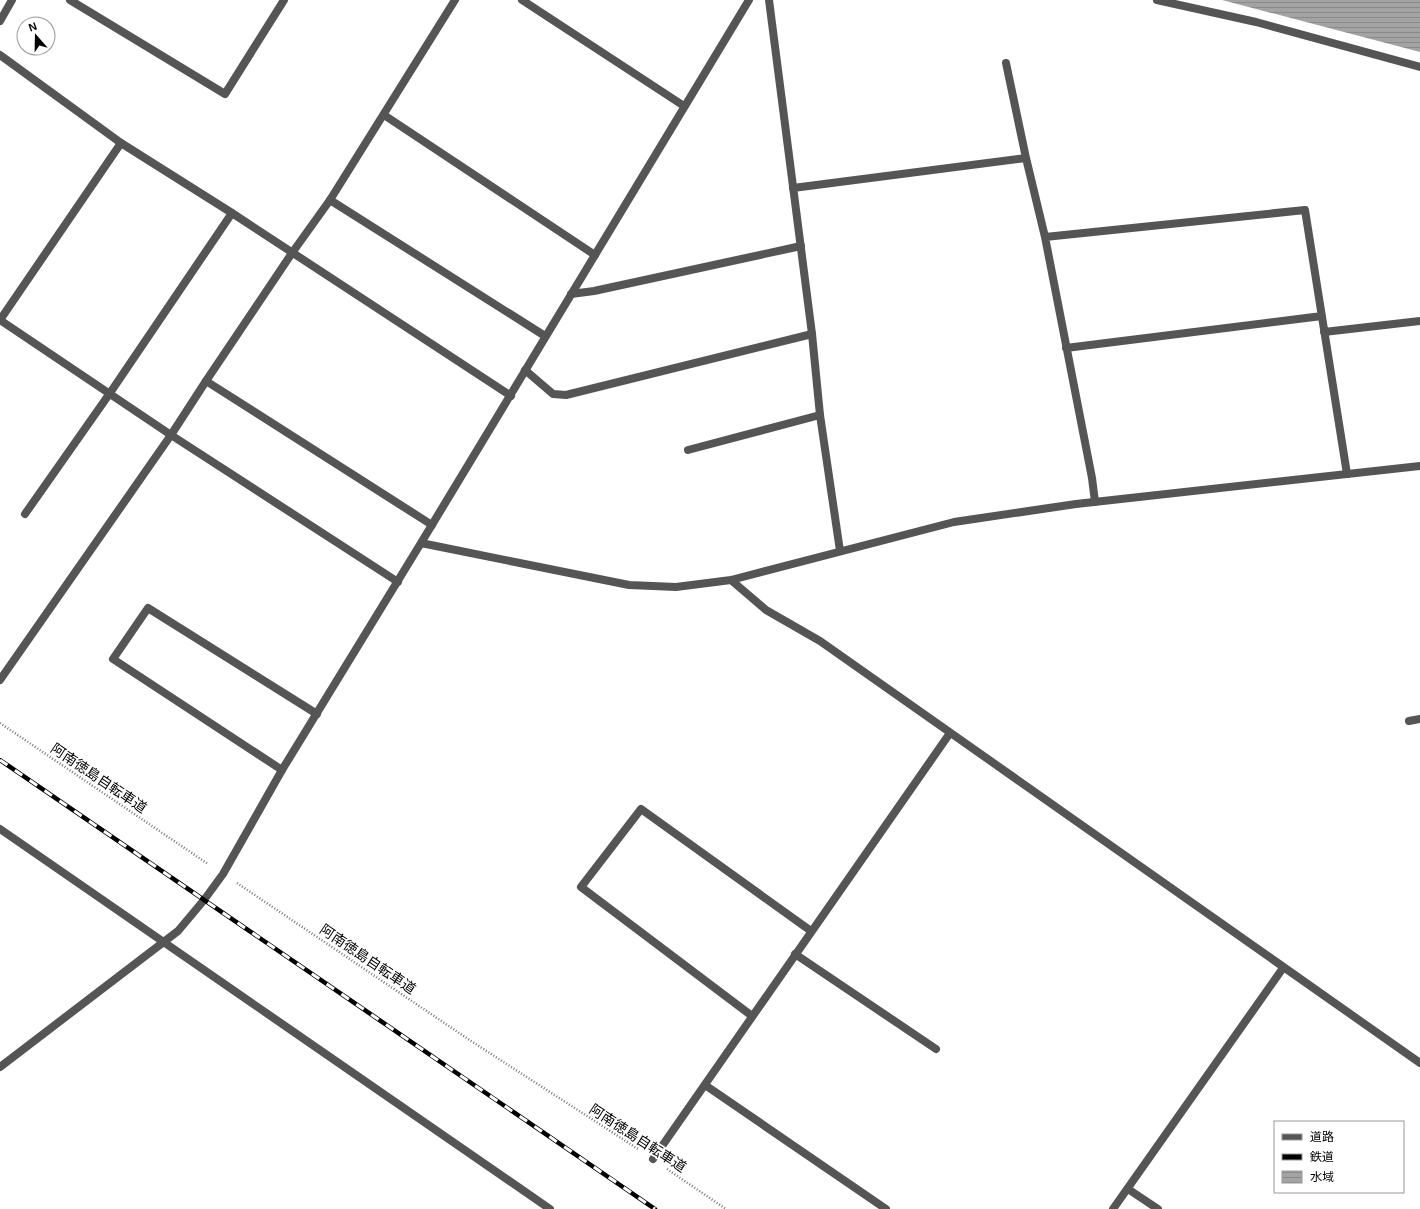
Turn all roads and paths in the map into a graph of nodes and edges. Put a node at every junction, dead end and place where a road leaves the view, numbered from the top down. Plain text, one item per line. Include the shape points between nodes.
1 (12, 0) edge
2 (70, 0) edge
3 (284, 0) edge
4 (455, 0) edge
5 (522, 0) edge
6 (749, 0) edge
7 (769, 0) edge
8 (1157, 0) edge
9 (0, 21) edge
10 (0, 55) edge
11 (1006, 63) dead end
12 (1420, 67) edge
13 (684, 106) junction
14 (384, 115) junction
15 (121, 143) junction
16 (1026, 158) junction
17 (793, 188) junction
18 (330, 200) junction
19 (232, 213) junction
20 (1045, 237) junction
21 (801, 246) junction
22 (292, 253) junction
23 (595, 255) junction
24 (571, 294) junction
25 (1322, 316) junction
26 (1420, 321) edge
27 (1324, 332) junction
28 (812, 334) junction
29 (545, 336) junction
30 (1066, 348) junction
31 (525, 370) junction
32 (206, 381) junction
33 (110, 393) junction
34 (510, 396) junction
35 (820, 415) junction
36 (171, 435) junction
37 (688, 450) dead end
38 (1420, 466) edge
39 (1347, 474) junction
40 (1095, 502) junction
41 (25, 514) dead end
42 (432, 525) junction
43 (421, 543) junction
44 (840, 551) junction
45 (732, 580) junction
46 (398, 582) junction
47 (0, 680) edge
48 (317, 714) junction
49 (1420, 719) edge
50 (1409, 721) dead end
51 (0, 723) edge
52 (950, 733) junction
53 (282, 770) junction
54 (0, 829) edge
55 (223, 874) junction
56 (811, 932) junction
57 (164, 942) junction
58 (795, 954) junction
59 (1284, 968) junction
60 (752, 1016) junction
61 (936, 1049) dead end
62 (1420, 1064) edge
63 (0, 1067) edge
64 (705, 1084) junction
65 (653, 1159) junction
66 (1128, 1189) junction
67 (550, 1209) edge
68 (726, 1209) edge
69 (886, 1209) edge
70 (1113, 1209) edge
71 (1158, 1209) edge

1 - 9 street
2 - 3 street via 225,94
4 - 14 street
5 - 13 street
6 - 13 street
7 - 17 street
8 - 12 street via 1256,22
10 - 15 street
11 - 16 street
13 - 23 street
14 - 18 street
14 - 23 street
15 - 19 street
15 - 33 street via 0,320
16 - 17 street
16 - 20 street
17 - 21 street
18 - 22 street
18 - 29 street
19 - 22 street
19 - 33 street
20 - 25 street via 1305,210
20 - 30 street
21 - 24 street
21 - 28 street
22 - 32 street
22 - 34 street
23 - 24 street
24 - 29 street
25 - 27 street
25 - 30 street
26 - 27 street
27 - 39 street
28 - 31 street via 566,395 553,394
28 - 35 street
29 - 31 street
30 - 40 street
31 - 34 street
32 - 36 street
32 - 42 street
33 - 36 street
33 - 41 street
34 - 42 street
35 - 37 street
35 - 44 street
36 - 46 street
36 - 47 street
38 - 39 street
39 - 40 street
40 - 44 street via 954,522
42 - 43 street
43 - 45 street via 629,585 676,587
43 - 46 street
44 - 45 street
45 - 52 street via 766,610 820,641
46 - 48 street
48 - 53 street
48 - 53 street via 148,608 113,659
49 - 50 street
51 - 55 path, 阿南徳島自転車道
52 - 56 street
52 - 59 street
53 - 55 street
54 - 57 street
55 - 57 street via 178,931
55 - 65 path, 阿南徳島自転車道 via 468,1039
56 - 58 street
56 - 60 street via 641,808 581,887
57 - 63 street
57 - 67 street
58 - 60 street
58 - 61 street
59 - 62 street
59 - 66 street
60 - 64 street
64 - 65 street
64 - 69 street
65 - 68 path, 阿南徳島自転車道
66 - 70 street
66 - 71 street

